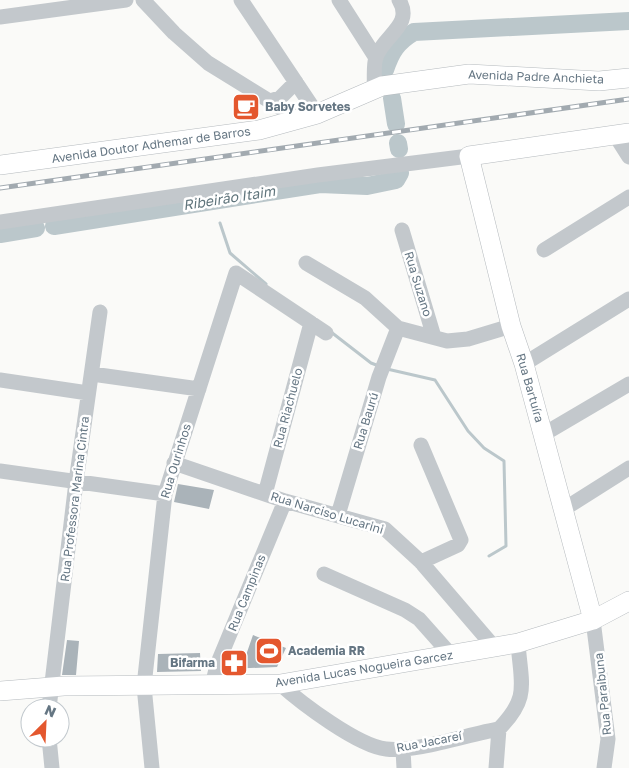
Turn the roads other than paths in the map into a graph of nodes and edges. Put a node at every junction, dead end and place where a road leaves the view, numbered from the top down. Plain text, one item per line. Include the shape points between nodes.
1 (126, 0) edge
2 (143, 0) edge
3 (241, 0) edge
4 (339, 0) edge
5 (399, 0) edge
6 (0, 17) edge
7 (376, 58) junction
8 (629, 78) edge
9 (296, 82) junction
10 (385, 86) junction
11 (270, 101) junction
12 (309, 117) junction
13 (622, 134) edge
14 (469, 156) junction
15 (629, 157) edge
16 (0, 165) edge
17 (629, 197) edge
18 (0, 222) edge
19 (402, 230) dead end
20 (544, 250) dead end
21 (306, 264) dead end
22 (629, 299) edge
23 (100, 312) dead end
24 (311, 323) junction
25 (511, 326) junction
26 (398, 328) junction
27 (326, 333) dead end
28 (434, 337) junction
29 (524, 364) junction
30 (92, 374) junction
31 (0, 380) edge
32 (629, 384) edge
33 (200, 388) junction
34 (88, 393) junction
35 (544, 434) junction
36 (421, 445) dead end
37 (174, 464) junction
38 (629, 468) edge
39 (0, 471) edge
40 (76, 482) junction
41 (165, 494) junction
42 (265, 494) junction
43 (285, 501) junction
44 (564, 509) junction
45 (338, 515) junction
46 (422, 562) junction
47 (324, 574) dead end
48 (629, 601) edge
49 (620, 610) edge
50 (593, 620) junction
51 (518, 643) junction
52 (494, 647) junction
53 (451, 654) junction
54 (280, 684) junction
55 (144, 686) junction
56 (212, 686) junction
57 (51, 687) junction
58 (0, 691) edge
59 (50, 698) edge
60 (499, 729) junction
61 (50, 748) edge
62 (403, 750) junction
63 (52, 768) edge
64 (152, 768) edge
65 (404, 768) edge
66 (496, 768) edge
67 (604, 768) edge

1 - 6 street
2 - 11 street via 200,56
3 - 9 street
4 - 7 street
5 - 7 street via 404,8 404,18
7 - 10 street
8 - 10 main road, Avenida Padre Anchieta via 599,80 469,74
9 - 11 street via 280,98
9 - 12 street
10 - 12 main road, Avenida Padre Anchieta
11 - 12 street
12 - 16 main road, Avenida Doutor Adhemar de Barros via 260,130
13 - 14 main road
13 - 15 street
14 - 18 street
14 - 25 main road, Rua Bartuíra
17 - 20 street
19 - 28 street, Rua Suzano
21 - 26 street via 365,298
22 - 29 street
23 - 30 street, Rua Professora Marina Cintra
24 - 27 street
24 - 33 street, Rua Ourinhos via 236,273
24 - 42 street, Rua Riachuelo
25 - 28 street via 468,339 448,341
25 - 29 main road, Rua Bartuíra
26 - 28 street
26 - 45 street, Rua Baurú via 379,377
29 - 35 main road, Rua Bartuíra
30 - 33 street
30 - 34 street, Rua Professora Marina Cintra
31 - 34 street
32 - 35 street
33 - 37 street, Rua Ourinhos
34 - 40 street, Rua Professora Marina Cintra
35 - 44 main road, Rua Bartuíra
36 - 46 street via 461,540 458,545
37 - 41 street, Rua Ourinhos
37 - 42 street, Rua Narciso Lucarini
38 - 44 street
39 - 40 street
40 - 41 street
40 - 57 street, Rua Professora Marina Cintra
41 - 55 street, Rua Ourinhos
42 - 43 street, Rua Narciso Lucarini
43 - 45 street, Rua Narciso Lucarini
43 - 56 street, Rua Campinas via 217,664
44 - 50 main road, Rua Bartuíra
45 - 46 street, Rua Narciso Lucarini via 385,529
46 - 52 street, Rua Narciso Lucarini
47 - 53 street via 405,610 419,619
48 - 49 main road, Avenida Lucas Nogueira Garcez
49 - 50 main road, Avenida Lucas Nogueira Garcez
50 - 51 main road, Avenida Lucas Nogueira Garcez
50 - 67 street, Rua Paraibuna via 608,739
51 - 52 main road, Avenida Lucas Nogueira Garcez
51 - 60 street via 521,700 513,715
52 - 53 main road, Avenida Lucas Nogueira Garcez
53 - 54 main road, Avenida Lucas Nogueira Garcez
54 - 56 main road, Avenida Lucas Nogueira Garcez
54 - 62 street, Rua Jacareí via 310,710 367,743 385,750
55 - 56 main road, Avenida Lucas Nogueira Garcez
55 - 57 main road, Avenida Lucas Nogueira Garcez
55 - 64 street, Rua Ourinhos
57 - 58 main road, Avenida Lucas Nogueira Garcez
57 - 59 street, Rua Professora Marina Cintra
60 - 62 street, Rua Jacareí
60 - 66 street
61 - 63 street
62 - 65 street

